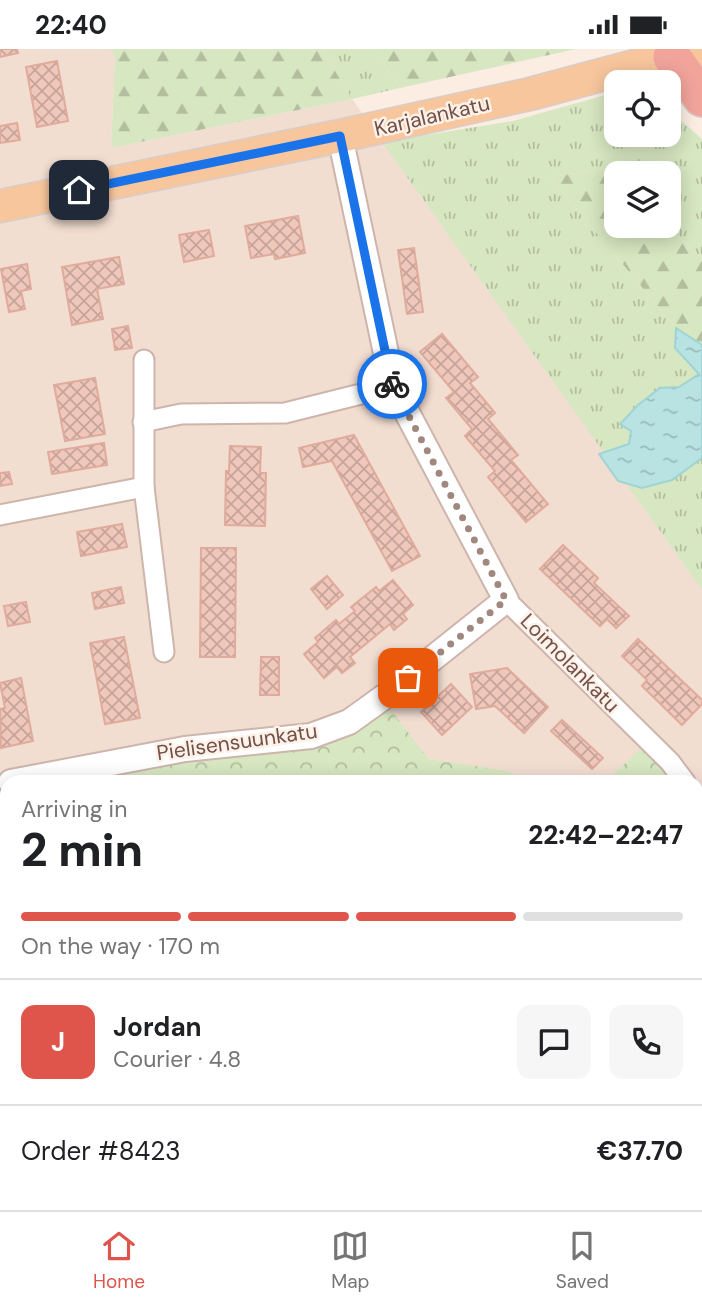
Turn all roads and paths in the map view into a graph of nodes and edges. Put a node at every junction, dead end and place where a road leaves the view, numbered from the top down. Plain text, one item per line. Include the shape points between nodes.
1 (685, 53) edge
2 (702, 98) edge
3 (340, 136) junction
4 (0, 206) edge
5 (145, 360) dead end
6 (393, 386) junction
7 (143, 422) junction
8 (144, 487) junction
9 (0, 515) edge
10 (506, 600) junction
11 (164, 652) dead end
12 (55, 775) edge
13 (680, 775) edge

1 - 2 highway
1 - 3 main road, Karjalankatu via 530,94
3 - 4 main road, Karjalankatu
3 - 6 street, Loimolankatu
5 - 7 street
6 - 7 street via 285,413 181,414
6 - 10 street, Loimolankatu
7 - 8 street
8 - 9 street
8 - 11 street
10 - 12 street, Pielisensuunkatu via 349,722 311,736 186,749
10 - 13 street, Loimolankatu

